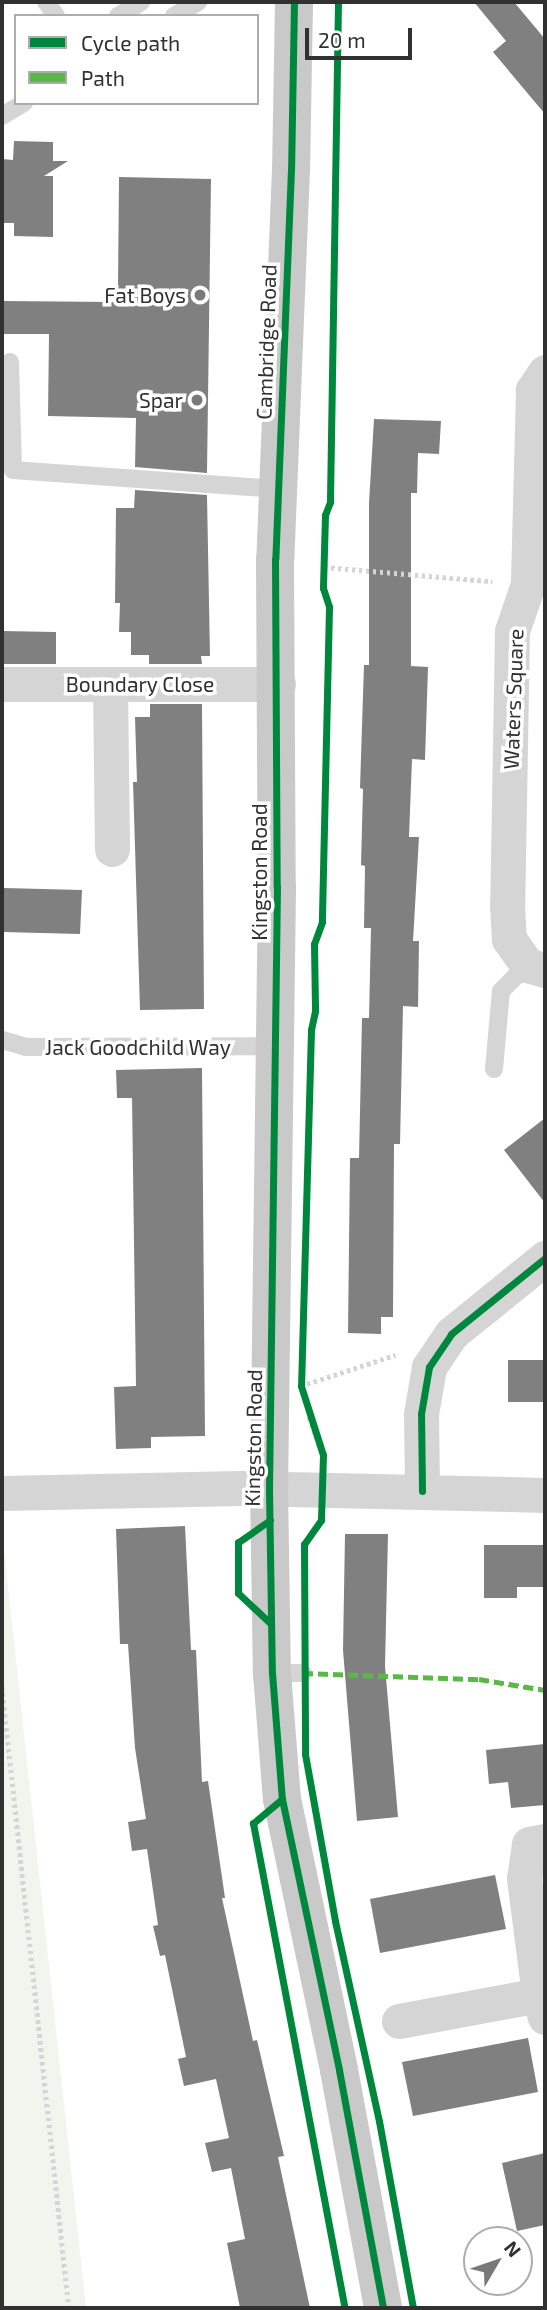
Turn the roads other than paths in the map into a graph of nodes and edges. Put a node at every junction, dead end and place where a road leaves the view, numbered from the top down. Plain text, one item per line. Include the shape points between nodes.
1 (141, 2) edge
2 (198, 2) edge
3 (294, 2) edge
4 (121, 14) edge
5 (177, 14) edge
6 (21, 105) edge
7 (2, 116) edge
8 (10, 362) dead end
9 (545, 372) edge
10 (278, 489) junction
11 (2, 684) edge
12 (278, 684) junction
13 (110, 685) junction
14 (112, 849) dead end
15 (536, 968) edge
16 (2, 1040) edge
17 (274, 1046) junction
18 (494, 1069) dead end
19 (545, 1258) edge
20 (270, 1489) junction
21 (422, 1491) junction
22 (2, 1493) edge
23 (545, 1495) edge
24 (545, 1841) edge
25 (542, 2006) edge
26 (400, 2021) dead end
27 (383, 2308) edge

1 - 4 lane
2 - 5 lane
3 - 10 main road, Cambridge Road
6 - 7 lane
8 - 10 lane via 13,470
9 - 15 street, Waters Square via 533,390 528,584 512,631 507,904 509,939
10 - 12 main road, Cambridge Road
11 - 13 street, Boundary Close
12 - 13 street, Boundary Close
12 - 17 main road, Kingston Road
13 - 14 street
15 - 18 lane via 501,991
16 - 17 lane, Jack Goodchild Way via 26,1047
17 - 20 main road, Kingston Road
19 - 21 street via 452,1334 429,1367 421,1414
20 - 21 street
20 - 22 street
20 - 27 main road, Kingston Road via 287,1673 282,1799
21 - 23 street
24 - 25 street via 529,1844 524,1878
25 - 26 street

